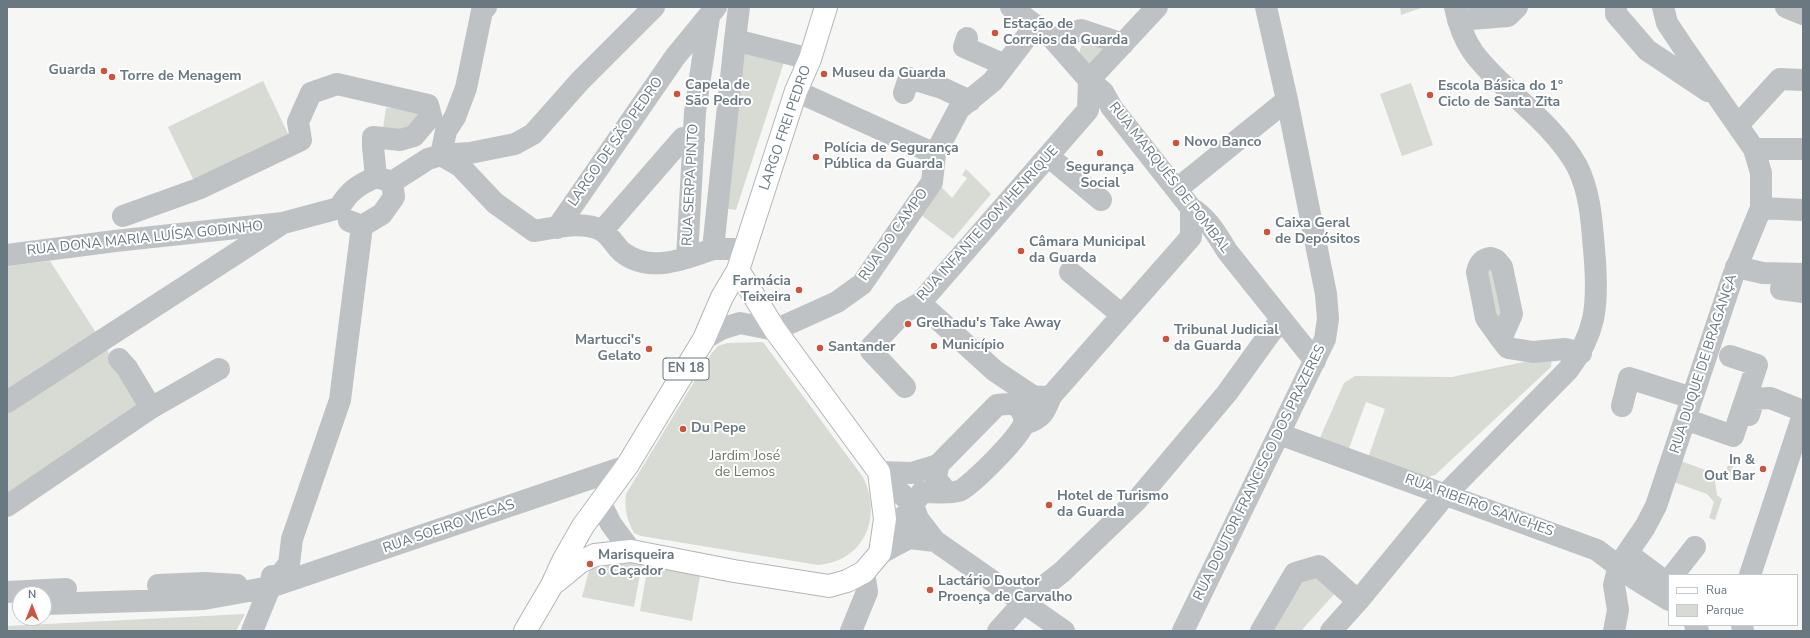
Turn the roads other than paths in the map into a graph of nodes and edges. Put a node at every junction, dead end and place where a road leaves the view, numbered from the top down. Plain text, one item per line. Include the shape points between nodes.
1 (654, 7) edge
2 (739, 7) edge
3 (826, 7) edge
4 (1011, 7) edge
5 (1157, 7) edge
6 (1266, 7) edge
7 (1517, 7) edge
8 (1616, 7) edge
9 (1663, 7) edge
10 (1786, 7) edge
11 (483, 8) edge
12 (712, 12) edge
13 (1456, 14) edge
14 (1803, 14) edge
15 (1035, 26) junction
16 (967, 38) dead end
17 (1053, 39) junction
18 (735, 40) junction
19 (1123, 44) junction
20 (675, 57) junction
21 (810, 59) junction
22 (1005, 65) junction
23 (701, 70) junction
24 (1089, 80) junction
25 (1803, 80) edge
26 (796, 92) junction
27 (904, 93) dead end
28 (1287, 100) junction
29 (1720, 100) junction
30 (970, 101) junction
31 (1112, 108) junction
32 (1088, 110) junction
33 (1738, 125) junction
34 (694, 139) junction
35 (1754, 149) junction
36 (1803, 149) edge
37 (935, 154) junction
38 (441, 155) junction
39 (1044, 160) junction
40 (384, 180) junction
41 (1177, 189) junction
42 (1096, 203) dead end
43 (339, 208) junction
44 (1191, 208) junction
45 (1761, 208) junction
46 (1803, 210) edge
47 (123, 216) dead end
48 (283, 223) junction
49 (362, 226) junction
50 (557, 228) junction
51 (602, 231) junction
52 (1190, 237) junction
53 (713, 249) junction
54 (745, 249) junction
55 (1227, 251) junction
56 (7, 254) edge
57 (687, 258) junction
58 (1736, 267) junction
59 (738, 270) junction
60 (1070, 272) dead end
61 (1803, 274) edge
62 (1781, 288) dead end
63 (1803, 292) edge
64 (920, 303) junction
65 (1095, 309) dead end
66 (1117, 320) junction
67 (1281, 321) junction
68 (775, 330) junction
69 (1501, 338) dead end
70 (704, 339) junction
71 (1581, 353) junction
72 (1730, 356) dead end
73 (126, 359) dead end
74 (1315, 361) junction
75 (219, 369) dead end
76 (995, 371) junction
77 (905, 387) dead end
78 (1051, 396) junction
79 (1692, 398) junction
80 (7, 402) edge
81 (997, 405) junction
82 (1622, 406) dead end
83 (151, 408) junction
84 (1803, 411) edge
85 (1749, 415) dead end
86 (1803, 415) edge
87 (1685, 419) junction
88 (1024, 424) junction
89 (1279, 434) junction
90 (938, 465) junction
91 (627, 466) junction
92 (879, 472) junction
93 (947, 492) junction
94 (1446, 494) junction
95 (600, 502) junction
96 (913, 505) junction
97 (7, 506) edge
98 (935, 540) junction
99 (1695, 547) dead end
100 (631, 551) junction
101 (880, 553) junction
102 (1623, 559) junction
103 (864, 572) junction
104 (1674, 574) edge
105 (1750, 574) edge
106 (1668, 582) edge
107 (552, 585) junction
108 (270, 587) junction
109 (7, 592) edge
110 (1668, 599) edge
111 (1358, 601) junction
112 (1024, 602) junction
113 (52, 604) edge
114 (252, 631) edge
115 (525, 631) edge
116 (851, 631) edge
117 (998, 631) edge
118 (1064, 631) edge
119 (1183, 631) edge
120 (1261, 631) edge
121 (1331, 631) edge
122 (1614, 631) edge

1 - 38 street via 580,81 533,134 515,144 470,153
2 - 18 street
3 - 21 main road, EN 18
4 - 15 street, RUA MARQUÊS DE POMBAL
5 - 19 street
6 - 28 street, RUA DOUTOR FRANCISCO DOS PRAZERES
7 - 13 street via 1508,16
8 - 29 street, RUA DUQUE DE BRAGANÇA via 1616,14 1647,50
9 - 29 street, RUA DUQUE DE BRAGANÇA via 1668,22
10 - 14 street
11 - 38 street via 466,88 455,117 446,131
12 - 20 street, LARGO DE SÃO PEDRO
12 - 23 street, RUA SERPA PINTO
13 - 71 street via 1473,52 1557,138 1577,167 1590,204 1596,286 1593,324
15 - 17 street, RUA MARQUÊS DE POMBAL
15 - 22 street
16 - 22 street via 964,47
17 - 19 street via 1081,30
17 - 24 street, RUA MARQUÊS DE POMBAL
18 - 21 street, LARGO FREI PEDRO
18 - 53 street
19 - 24 street
20 - 23 street
20 - 50 street, LARGO DE SÃO PEDRO
21 - 26 main road, LARGO FREI PEDRO / EN 18
22 - 30 street via 993,81
23 - 34 street, RUA SERPA PINTO
24 - 31 street, RUA MARQUÊS DE POMBAL via 1103,92
24 - 32 street
25 - 33 street via 1780,79
26 - 37 street
26 - 54 main road, LARGO FREI PEDRO / EN 18
27 - 30 street via 909,78 942,88
28 - 41 street
28 - 74 street, RUA DOUTOR FRANCISCO DOS PRAZERES via 1326,294 1326,339
29 - 33 street, RUA DUQUE DE BRAGANÇA
30 - 37 street via 959,109
31 - 32 street
31 - 41 street, RUA MARQUÊS DE POMBAL
32 - 39 street, RUA INFANTE DOM HENRIQUE
33 - 35 street, RUA DUQUE DE BRAGANÇA
34 - 51 street via 683,138
34 - 57 street, RUA SERPA PINTO
35 - 36 street
35 - 45 street, RUA DUQUE DE BRAGANÇA via 1761,173
37 - 68 street, RUA DO CAMPO via 932,182 862,284 837,302
38 - 40 street
38 - 50 street via 460,166 495,203 534,231
39 - 42 street
39 - 64 street, RUA INFANTE DOM HENRIQUE
40 - 43 street via 358,185 346,196
40 - 47 street via 373,137 400,140 414,136 431,116 428,105 337,84 311,93 298,122 301,140 198,189
40 - 49 street via 394,197 382,214
41 - 44 street, RUA MARQUÊS DE POMBAL
43 - 48 street, RUA DONA MARIA LUÍSA GODINHO
43 - 49 street via 346,220
44 - 52 street
44 - 55 street, RUA MARQUÊS DE POMBAL via 1199,212
45 - 46 street
45 - 58 street, RUA DUQUE DE BRAGANÇA
48 - 56 street, RUA DONA MARIA LUÍSA GODINHO
48 - 80 street, RUA DONA MARIA LUÍSA GODINHO
49 - 108 street via 340,400 292,539 289,564
50 - 51 street via 584,225
51 - 57 street via 623,253 646,262 662,264 679,262
52 - 55 street
52 - 66 street
53 - 54 street
53 - 57 street
54 - 59 main road, LARGO FREI PEDRO / EN 18
55 - 67 street, RUA MARQUÊS DE POMBAL
58 - 61 street via 1763,272
58 - 79 street, RUA DUQUE DE BRAGANÇA
59 - 68 main road
59 - 70 main road, EN 18 via 722,297
60 - 66 street
62 - 63 street
64 - 76 street
64 - 77 street, RUA INFANTE DOM HENRIQUE via 903,313 871,347 871,351
65 - 66 street
66 - 78 street
67 - 74 street, RUA MARQUÊS DE POMBAL
67 - 112 street via 1227,393 1137,500 1062,572
68 - 70 street via 740,323 720,329
68 - 92 main road
69 - 71 street via 1508,348 1533,352 1564,349
70 - 91 main road, EN 18
71 - 94 street via 1568,370
72 - 87 street via 1757,365 1733,436
73 - 83 street
74 - 89 street, RUA DOUTOR FRANCISCO DOS PRAZERES
75 - 83 street
76 - 78 street via 1034,397
76 - 81 street via 998,383
78 - 88 street via 1046,410 1036,421
79 - 82 street via 1629,378
79 - 87 street, RUA DUQUE DE BRAGANÇA
81 - 88 street via 1008,403 1016,406 1024,414
81 - 90 street
83 - 97 street
84 - 85 street via 1770,398 1754,399
86 - 105 street
87 - 102 street, RUA DUQUE DE BRAGANÇA via 1656,506 1645,528
88 - 93 street via 1019,434 977,478 960,491
89 - 94 street, RUA RIBEIRO SANCHES
89 - 119 street, RUA DOUTOR FRANCISCO DOS PRAZERES
90 - 92 street via 912,472
90 - 93 street via 936,479
91 - 95 main road, EN 18
91 - 108 street, RUA SOEIRO VIEGAS
92 - 96 street
92 - 101 main road via 885,519
93 - 96 street via 922,492
94 - 102 street, RUA RIBEIRO SANCHES
94 - 111 street
95 - 100 street via 611,524
95 - 107 main road, EN 18 via 583,526
96 - 98 street via 918,519
96 - 101 street
98 - 101 street via 909,538
98 - 112 street
99 - 104 street
100 - 103 main road via 829,586 847,581
100 - 107 main road via 595,555 580,562
101 - 103 main road
102 - 106 street
102 - 110 street, RUA RIBEIRO SANCHES via 1635,579
102 - 122 street, RUA DUQUE DE BRAGANÇA via 1614,585 1618,610
103 - 116 street via 867,592
107 - 115 main road, EN 18
108 - 109 street via 205,583
108 - 113 street via 204,599
108 - 114 street
111 - 120 street via 1319,566 1295,572
111 - 121 street
112 - 117 street
112 - 118 street

